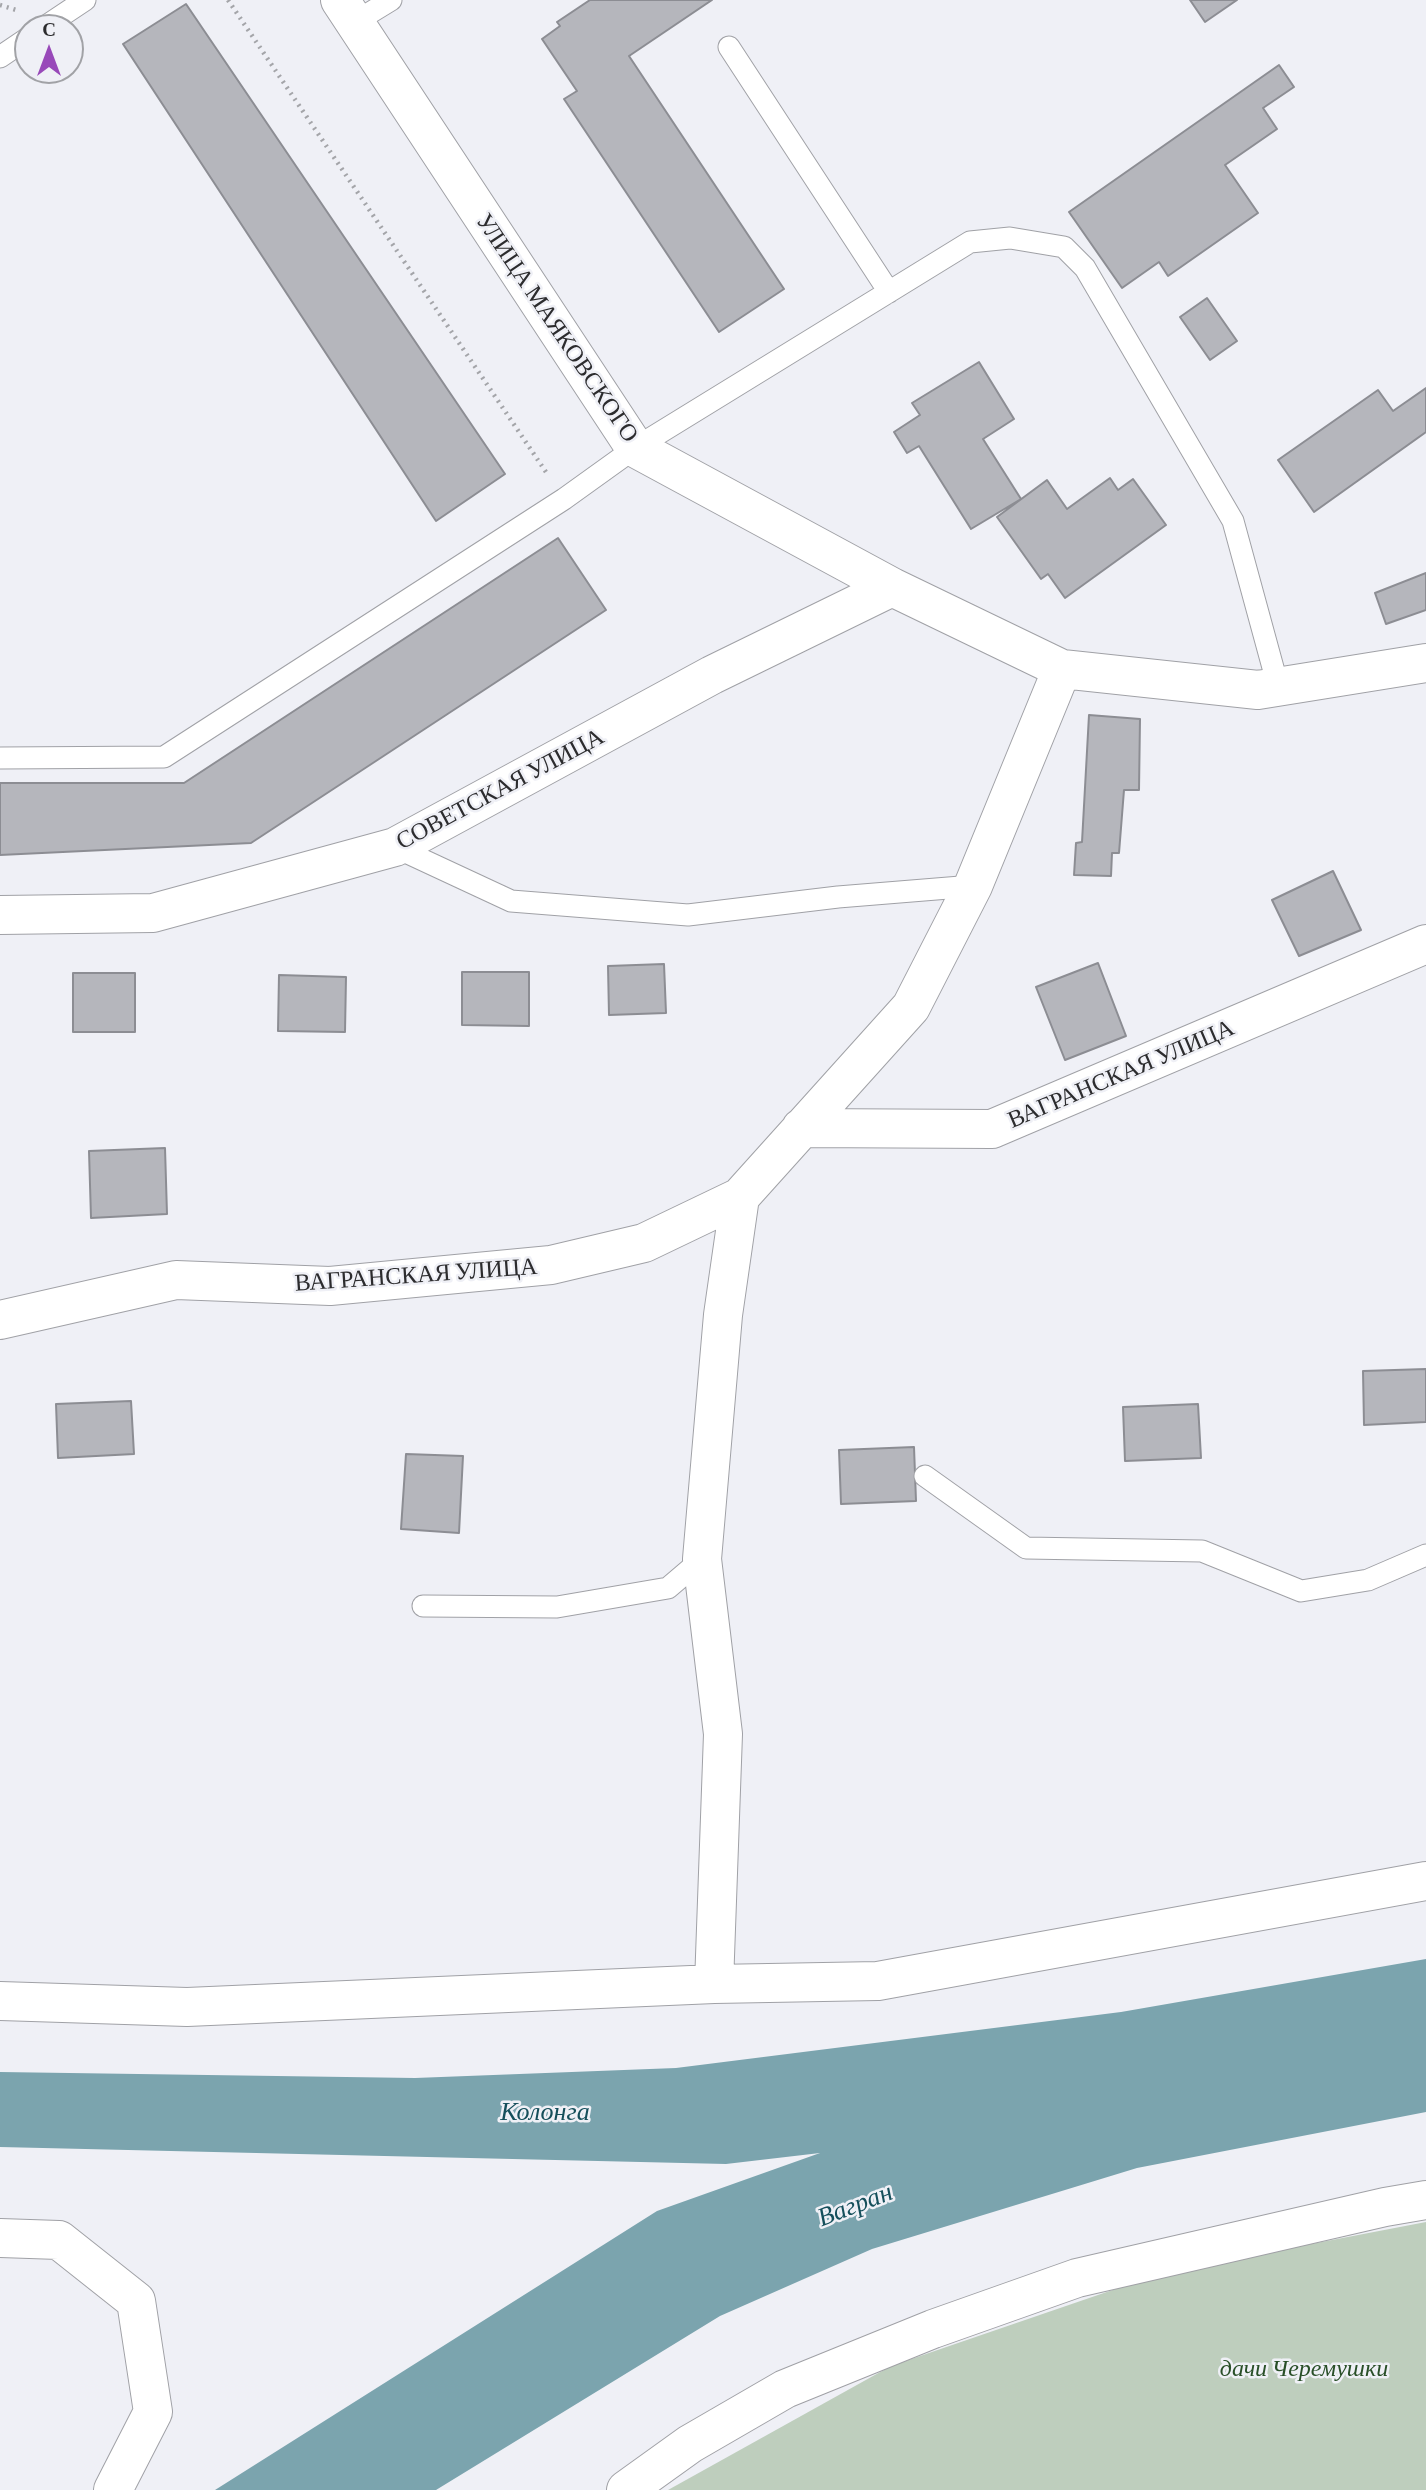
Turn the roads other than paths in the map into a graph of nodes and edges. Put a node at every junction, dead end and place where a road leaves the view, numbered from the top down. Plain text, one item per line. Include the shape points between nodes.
1 (85, 0) edge
2 (391, 0) edge
3 (59, 7) edge
4 (348, 11) edge
5 (729, 47) dead end
6 (888, 292) junction
7 (635, 448) junction
8 (892, 587) junction
9 (1426, 663) edge
10 (1062, 669) junction
11 (1278, 687) junction
12 (0, 758) edge
13 (395, 847) junction
14 (973, 886) junction
15 (0, 915) edge
16 (1426, 944) edge
17 (801, 1128) junction
18 (740, 1197) junction
19 (0, 1320) edge
20 (925, 1476) dead end
21 (1426, 1555) edge
22 (702, 1559) junction
23 (423, 1606) dead end
24 (1426, 1881) edge
25 (714, 1983) junction
26 (0, 2001) edge
27 (1426, 2200) edge
28 (0, 2238) edge
29 (113, 2490) edge
30 (625, 2490) edge

1 - 3 lane
2 - 4 lane
4 - 7 street, УЛИЦА МАЯКОВСКОГО
5 - 6 lane
6 - 7 lane
6 - 11 lane via 970,242 1010,238 1064,247 1085,268 1233,521
7 - 8 street, УЛИЦА МАЯКОВСКОГО
7 - 12 lane via 564,499 164,757
8 - 10 street, УЛИЦА МАЯКОВСКОГО
8 - 13 street, СОВЕТСКАЯ УЛИЦА via 712,675
9 - 11 street, УЛИЦА МАЯКОВСКОГО
10 - 11 street, УЛИЦА МАЯКОВСКОГО via 1258,690
10 - 14 street
13 - 14 lane via 512,901 688,915
13 - 15 street, СОВЕТСКАЯ УЛИЦА via 153,913
14 - 17 street via 911,1007
16 - 17 street, ВАГРАНСКАЯ УЛИЦА via 992,1129
17 - 18 street
18 - 19 street, ВАГРАНСКАЯ УЛИЦА via 644,1243 551,1265 330,1286 176,1280
18 - 22 street via 723,1315
20 - 21 lane via 1027,1548 1202,1551 1301,1591 1368,1580
22 - 23 lane via 668,1588 571,1605
22 - 25 street via 723,1734
24 - 25 street via 878,1981
25 - 26 street via 187,2007
27 - 30 street via 1077,2278 933,2329 785,2389 690,2444
28 - 29 street via 59,2240 136,2301 153,2412

